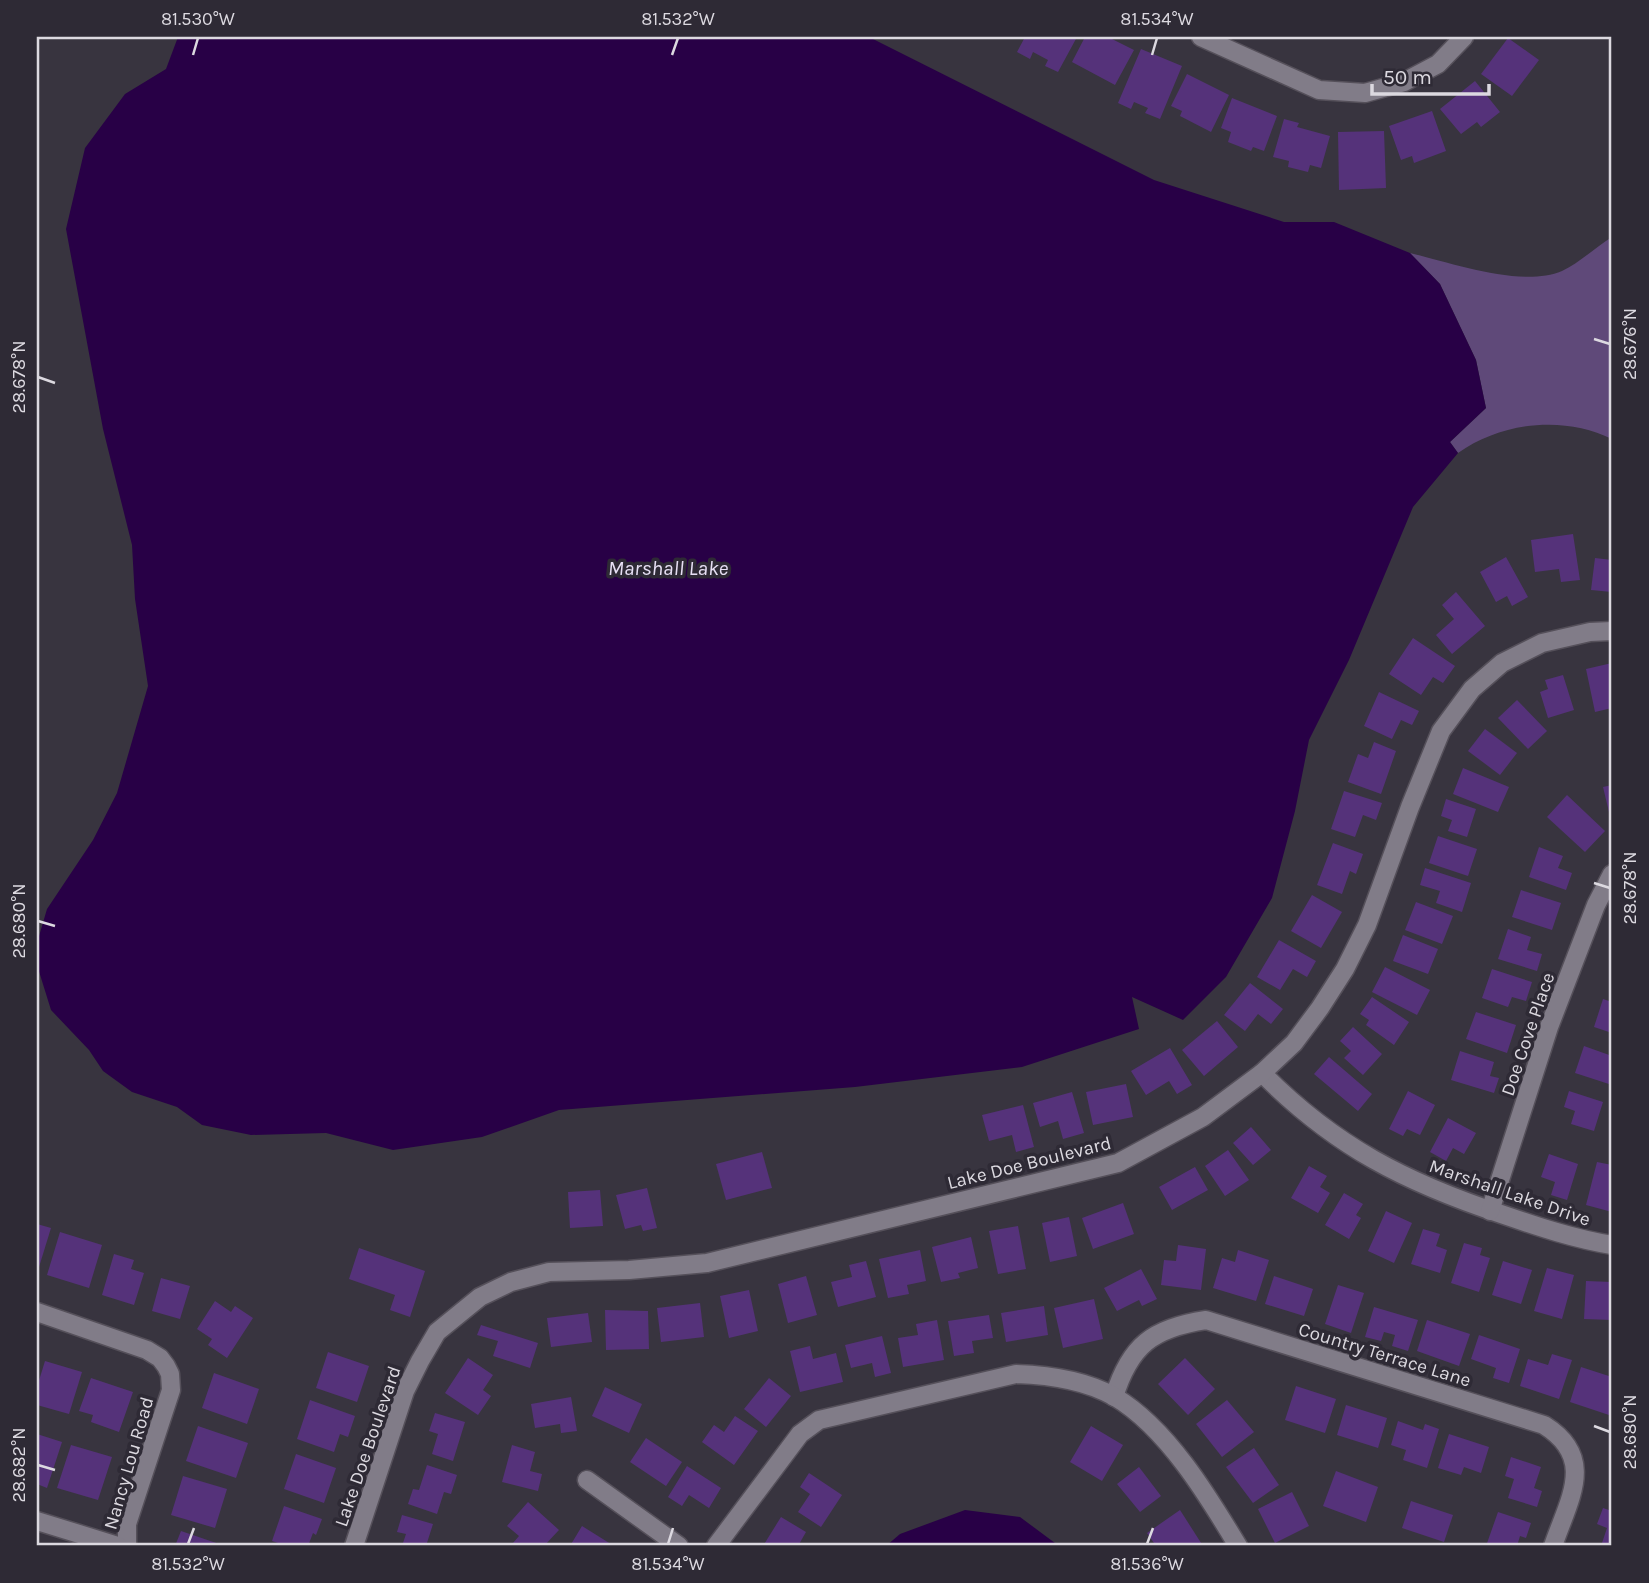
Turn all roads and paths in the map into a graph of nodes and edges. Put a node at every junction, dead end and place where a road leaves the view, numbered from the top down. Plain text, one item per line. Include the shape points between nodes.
1 (1201, 37) edge
2 (1464, 37) edge
3 (1612, 631) edge
4 (1612, 874) edge
5 (1262, 1073) junction
6 (1490, 1211) junction
7 (1612, 1245) edge
8 (37, 1312) edge
9 (1114, 1397) junction
10 (587, 1480) dead end
11 (37, 1521) edge
12 (118, 1546) edge
13 (127, 1546) edge
14 (354, 1546) edge
15 (679, 1546) edge
16 (716, 1546) edge
17 (1238, 1546) edge
18 (1553, 1546) edge

1 - 2 street via 1320,89 1365,93 1404,82 1438,64
3 - 5 street, Lake Doe Boulevard via 1542,643 1502,663 1472,689 1441,731 1367,925 1345,968 1294,1043
4 - 6 street, Doe Cove Place via 1549,1027
5 - 6 street, Marshall Lake Drive via 1304,1114 1362,1154 1434,1191
5 - 14 street, Lake Doe Boulevard via 1203,1117 1118,1163 708,1262 548,1272 480,1297 437,1332 420,1361 405,1391
6 - 7 street, Marshall Lake Drive
8 - 13 street, Nancy Lou Road via 147,1350 170,1374 169,1400 127,1524
9 - 16 street via 1083,1385 1016,1374 820,1420 800,1434
9 - 17 street via 1176,1455
9 - 18 street, Country Terrace Lane via 1131,1356 1147,1340 1164,1329 1206,1320 1544,1426 1568,1445 1576,1478
10 - 15 street
11 - 12 street

